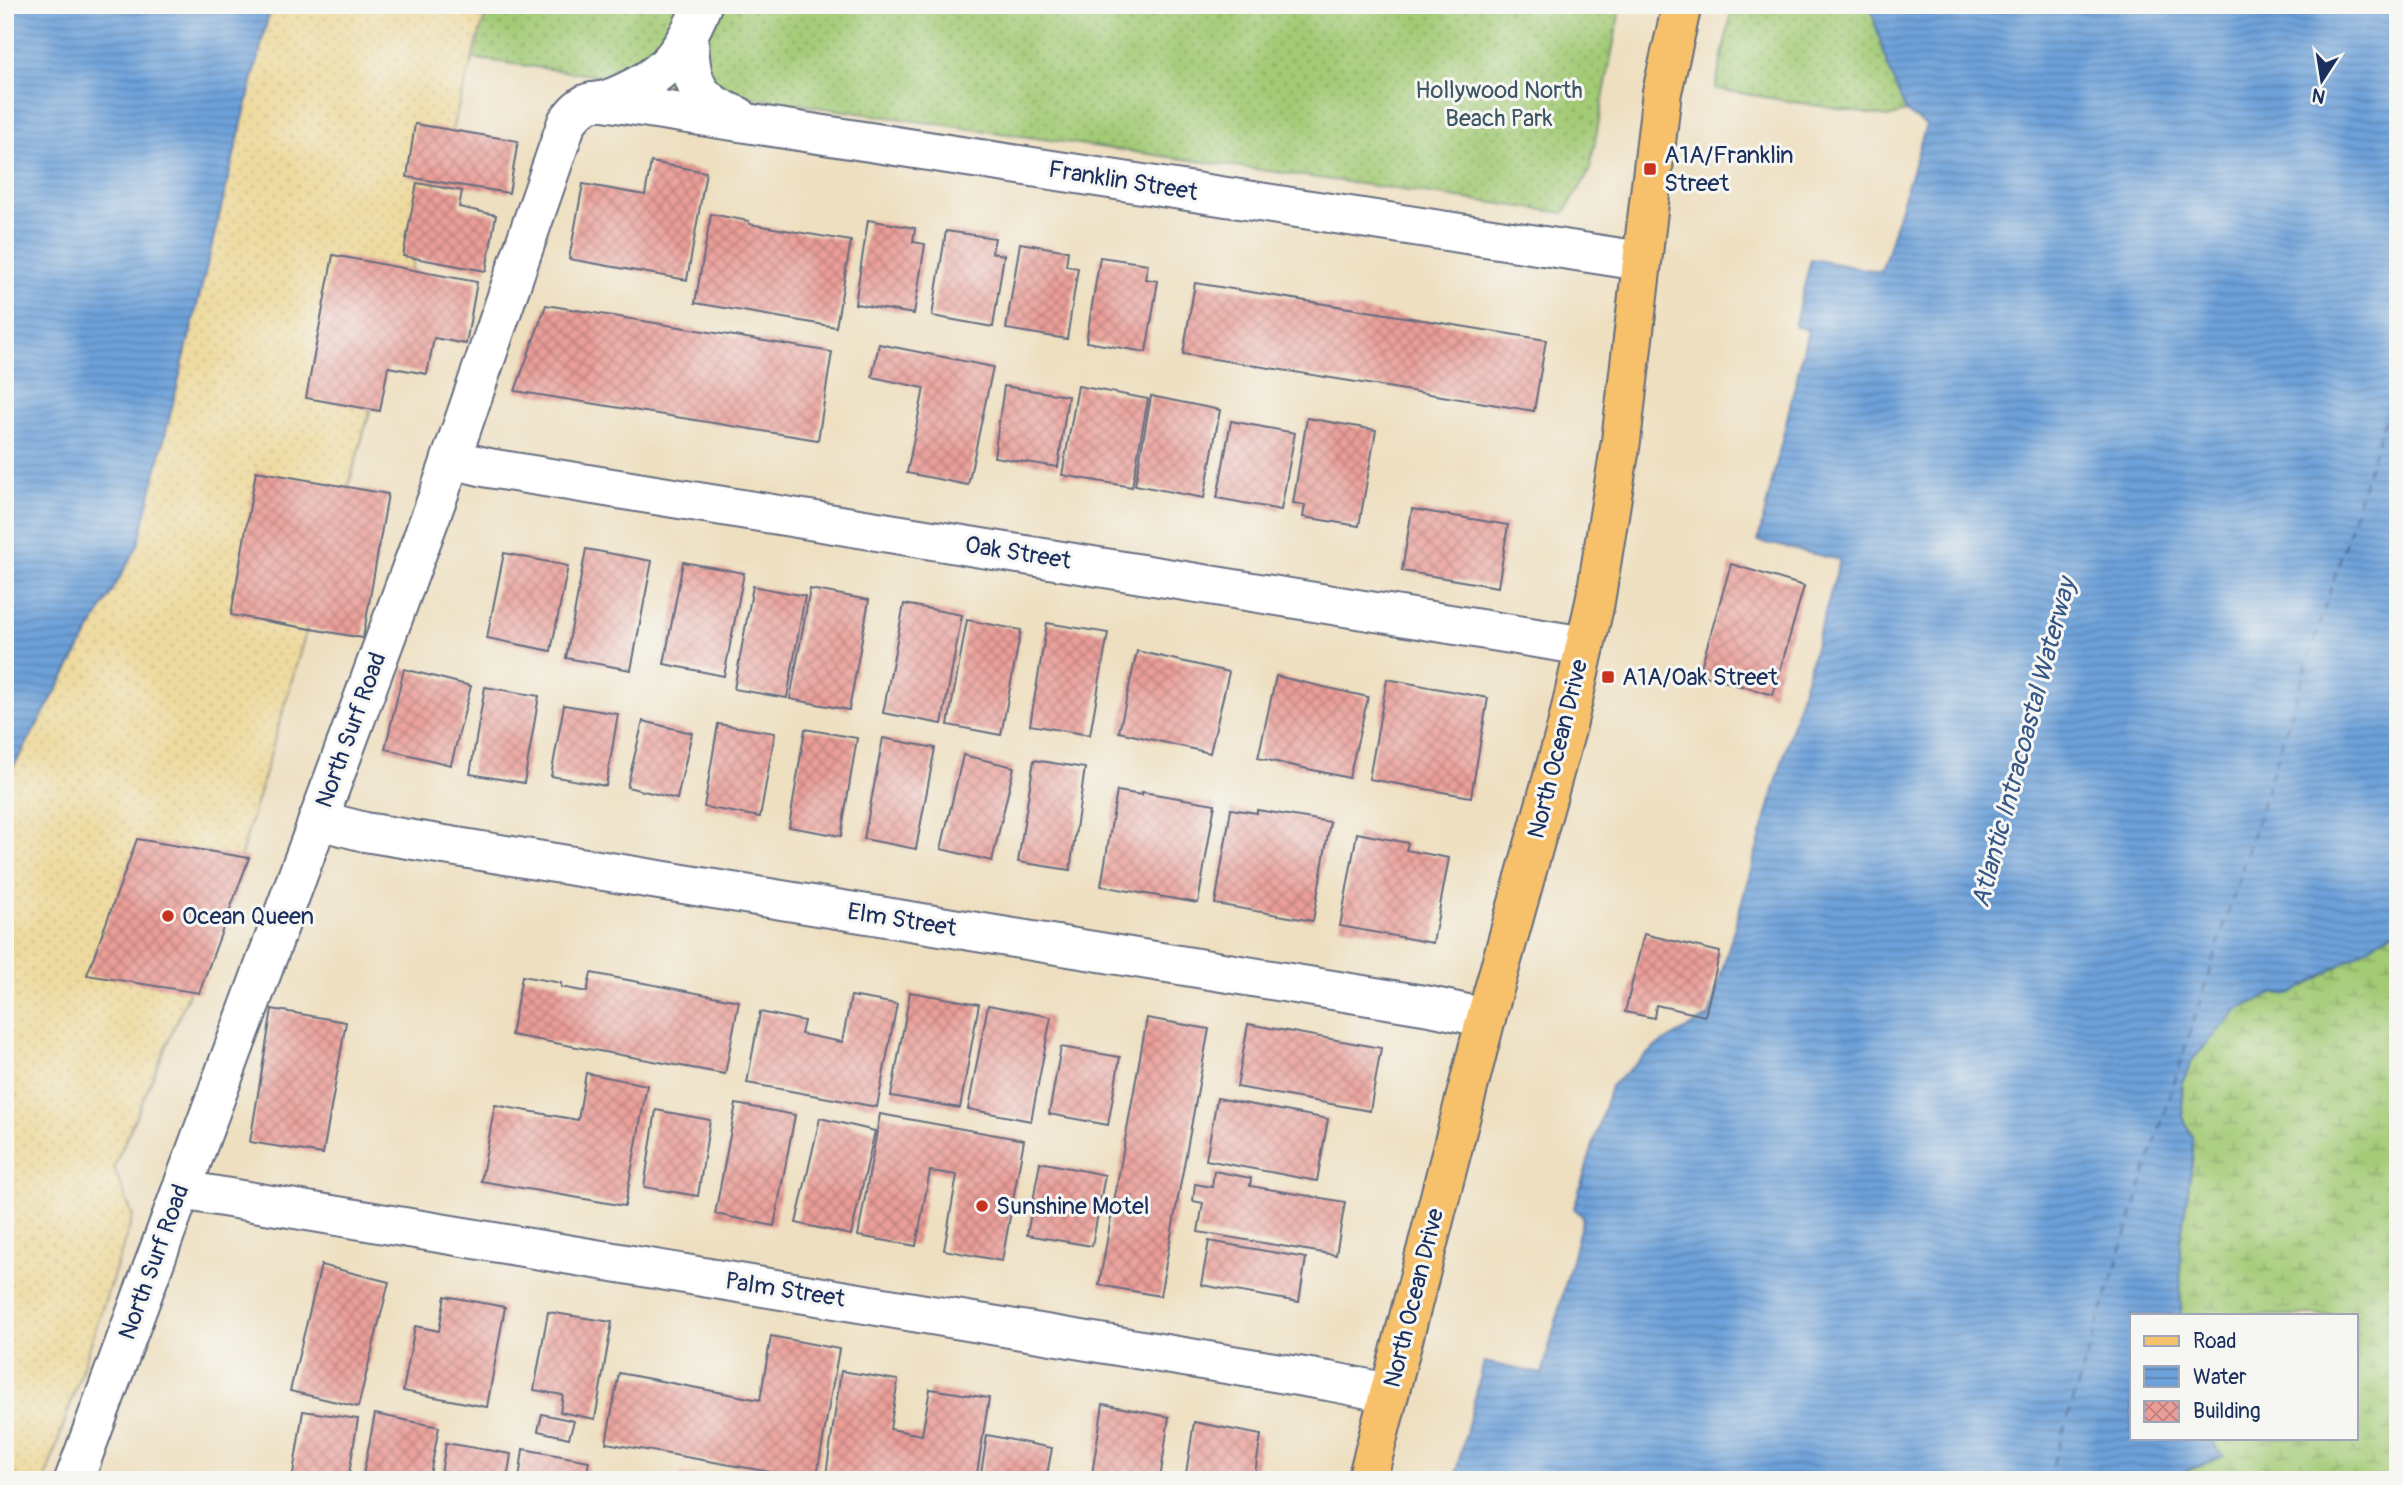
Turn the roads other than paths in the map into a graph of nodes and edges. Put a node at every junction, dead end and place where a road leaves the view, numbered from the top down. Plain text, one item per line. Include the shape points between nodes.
1 (1682, 5) edge
2 (696, 21) edge
3 (604, 101) junction
4 (760, 124) junction
5 (1641, 261) junction
6 (451, 459) junction
7 (1585, 646) junction
8 (318, 820) junction
9 (1486, 1017) junction
10 (181, 1190) junction
11 (1390, 1393) junction
12 (74, 1480) edge
13 (1367, 1480) edge

1 - 5 main road, North Ocean Drive via 1662,92
2 - 3 street, North Surf Road via 672,59 648,81
2 - 4 street, North Surf Road via 690,66 696,87 723,110
3 - 4 street, Franklin Street
3 - 6 street, North Surf Road via 581,106 567,122
4 - 5 street, Franklin Street
5 - 7 main road, North Ocean Drive via 1613,503
6 - 7 street, Oak Street
6 - 8 street, North Surf Road
7 - 9 main road, North Ocean Drive
8 - 9 street, Elm Street via 348,829
8 - 10 street, North Surf Road
9 - 11 main road, North Ocean Drive
10 - 11 street, Palm Street
10 - 12 street, North Surf Road
11 - 13 main road, North Ocean Drive

